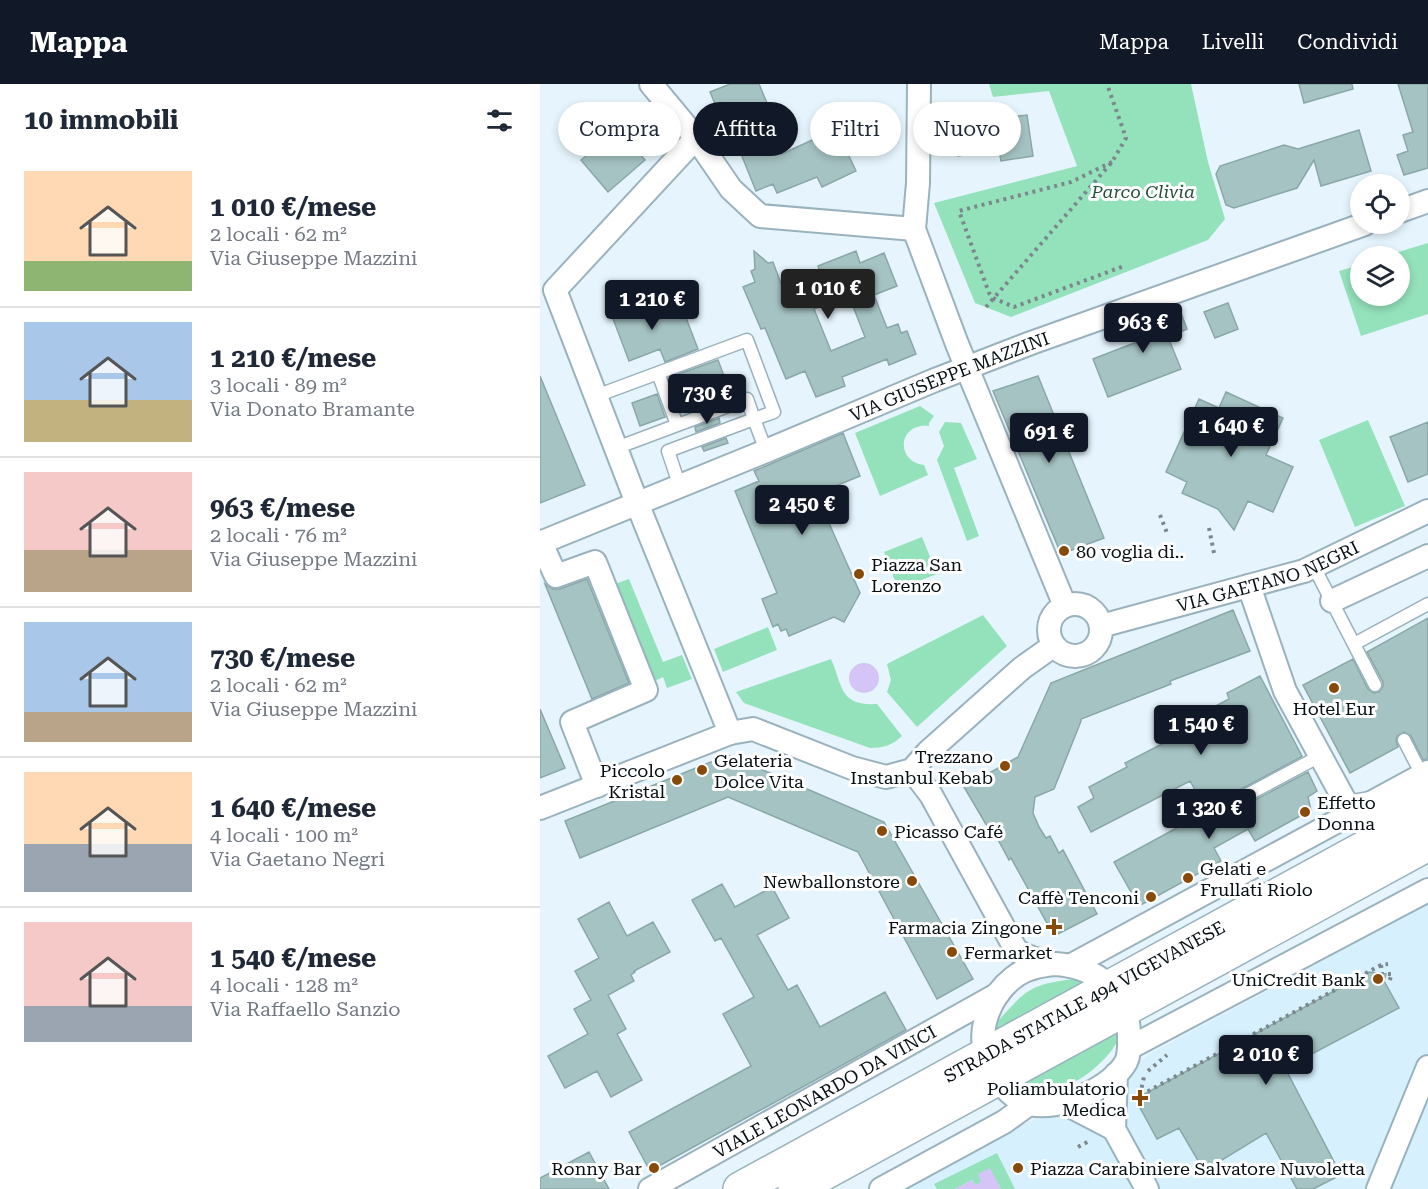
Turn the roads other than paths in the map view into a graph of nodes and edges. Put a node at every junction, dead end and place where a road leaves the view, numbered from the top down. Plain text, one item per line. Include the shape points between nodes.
1 (651, 84) edge
2 (919, 84) edge
3 (693, 134) edge
4 (693, 141) edge
5 (708, 156) edge
6 (1428, 201) edge
7 (1410, 207) edge
8 (914, 229) junction
9 (1350, 229) edge
10 (968, 368) junction
11 (658, 374) junction
12 (767, 391) junction
13 (596, 396) junction
14 (747, 399) junction
15 (754, 419) junction
16 (677, 425) junction
17 (616, 448) junction
18 (766, 451) junction
19 (680, 486) junction
20 (637, 503) junction
21 (1428, 511) edge
22 (540, 543) edge
23 (1428, 556) edge
24 (1314, 567) junction
25 (1249, 586) junction
26 (1332, 602) junction
27 (1428, 604) edge
28 (1065, 606) junction
29 (1101, 626) junction
30 (1354, 644) junction
31 (1053, 646) junction
32 (1375, 685) dead end
33 (730, 733) junction
34 (1404, 740) dead end
35 (1320, 756) junction
36 (912, 770) junction
37 (1426, 782) edge
38 (597, 786) junction
39 (1211, 804) dead end
40 (540, 808) edge
41 (1351, 812) junction
42 (1428, 813) edge
43 (1428, 844) edge
44 (1427, 892) edge
45 (1016, 950) junction
46 (1061, 965) junction
47 (1014, 977) junction
48 (998, 994) junction
49 (1118, 998) junction
50 (1129, 1048) junction
51 (992, 1067) junction
52 (1428, 1067) edge
53 (1116, 1074) junction
54 (1064, 1103) junction
55 (1029, 1104) junction
56 (1114, 1129) junction
57 (885, 1188) edge
58 (650, 1189) edge
59 (740, 1189) edge
60 (795, 1189) edge
61 (1148, 1189) edge
62 (1378, 1189) edge

1 - 3 street
2 - 8 street
4 - 13 street via 555,290
5 - 8 street via 731,189 760,216
6 - 7 street
8 - 10 street
9 - 10 street, VIA GIUSEPPE MAZZINI
10 - 18 street, VIA GIUSEPPE MAZZINI
10 - 28 street
11 - 12 lane via 747,340
11 - 13 lane
11 - 16 lane
12 - 14 lane
12 - 15 lane via 774,411
13 - 17 street
14 - 15 lane
14 - 16 lane
15 - 18 lane
15 - 19 lane via 668,451
16 - 17 lane
17 - 20 street
18 - 19 street, VIA GIUSEPPE MAZZINI
19 - 20 street, VIA GIUSEPPE MAZZINI
20 - 22 street, VIA GIUSEPPE MAZZINI
20 - 33 street
21 - 24 street, VIA GAETANO NEGRI
22 - 38 street via 556,576 595,562 646,690 572,722
23 - 26 street
24 - 25 street, VIA GAETANO NEGRI
24 - 26 lane
25 - 29 street, VIA GAETANO NEGRI
25 - 35 street via 1285,691
26 - 30 lane
27 - 30 lane
28 - 29 street via 1087,607
28 - 31 street via 1049,623
29 - 31 street via 1098,643 1085,655 1067,656
30 - 32 lane
31 - 36 street via 1022,668
33 - 36 street via 753,729 852,768 886,777
33 - 38 street
34 - 37 lane
35 - 39 lane via 1215,812
35 - 41 street
36 - 45 street via 930,795
37 - 41 main road
38 - 40 street
41 - 46 street
42 - 49 main road, STRADA STATALE 494 VIGEVANESE
43 - 49 main road, STRADA STATALE 494 VIGEVANESE
44 - 50 street
45 - 46 street
45 - 47 street
46 - 47 street via 1040,965
46 - 49 street via 1092,973
47 - 48 street
48 - 51 street via 988,1013 984,1034
48 - 58 street, VIALE LEONARDO DA VINCI
49 - 50 street via 1129,1024
49 - 51 main road, STRADA STATALE 494 VIGEVANESE
50 - 53 street via 1126,1062
51 - 55 street via 1008,1091
51 - 59 main road, STRADA STATALE 494 VIGEVANESE
51 - 60 main road, STRADA STATALE 494 VIGEVANESE
52 - 62 street
53 - 54 street via 1089,1093
53 - 56 street
54 - 55 street
54 - 56 street
55 - 57 street
56 - 61 street

